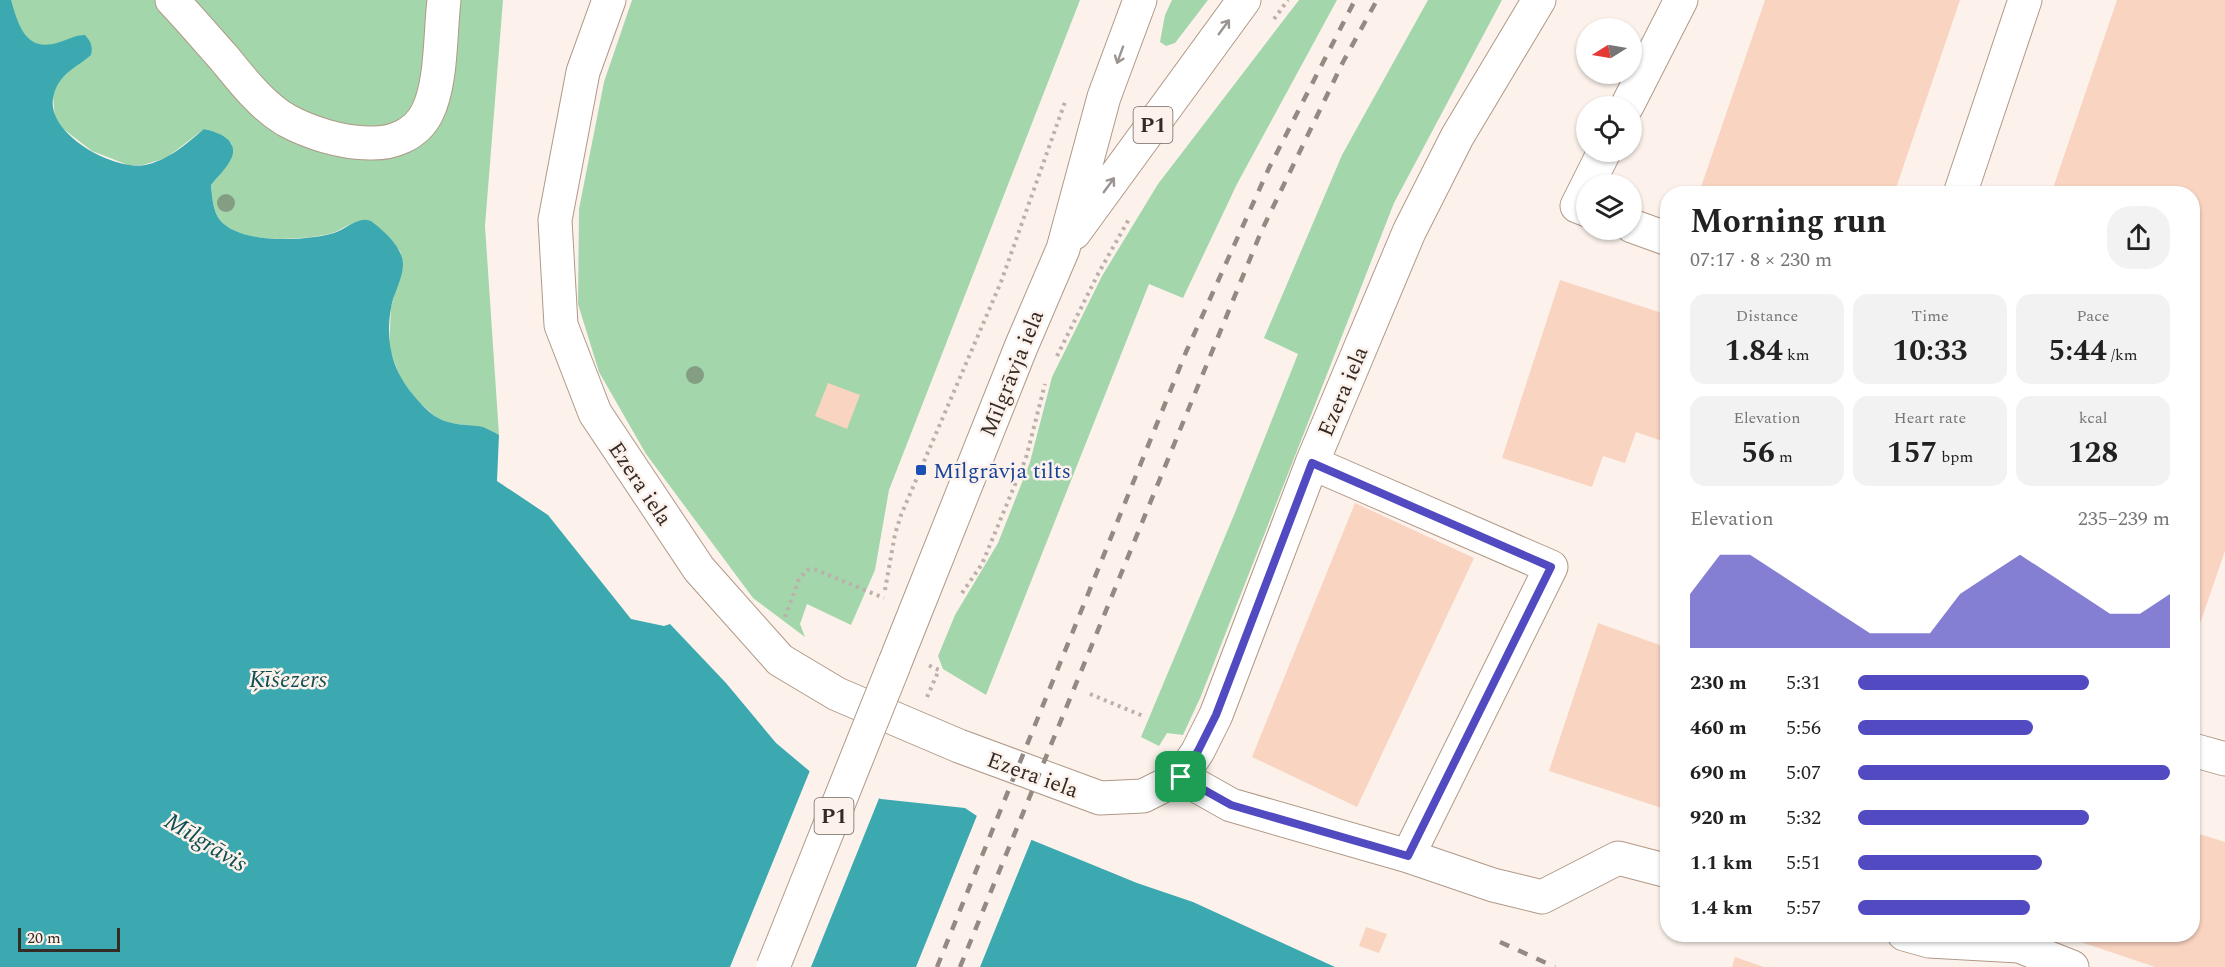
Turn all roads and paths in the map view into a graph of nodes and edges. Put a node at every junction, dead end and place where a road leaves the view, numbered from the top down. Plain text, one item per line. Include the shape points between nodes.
1 (172, 0) edge
2 (444, 0) edge
3 (609, 0) edge
4 (1140, 0) edge
5 (1244, 0) edge
6 (1288, 0) edge
7 (1539, 0) edge
8 (1681, 0) edge
9 (2025, 0) edge
10 (1269, 26) dead end
11 (1632, 96) edge
12 (1065, 101) dead end
13 (1963, 186) edge
14 (1133, 212) dead end
15 (1642, 230) edge
16 (1660, 236) edge
17 (1063, 249) junction
18 (1052, 365) dead end
19 (1047, 375) dead end
20 (1312, 463) junction
21 (814, 569) dead end
22 (960, 596) dead end
23 (884, 598) junction
24 (880, 609) dead end
25 (933, 655) dead end
26 (928, 665) junction
27 (926, 671) dead end
28 (933, 681) dead end
29 (1090, 694) dead end
30 (1143, 716) dead end
31 (2200, 752) edge
32 (2225, 759) edge
33 (1181, 777) junction
34 (1408, 856) junction
35 (1660, 869) edge
36 (1996, 942) edge
37 (2026, 942) edge
38 (1918, 948) edge
39 (773, 967) edge
40 (2072, 967) edge

1 - 2 street via 246,84 285,119 327,136 378,144 393,142 412,131 427,113 436,76
3 - 33 street, Ezera iela via 583,72 555,220 561,325 595,413 699,569 780,660 837,694 959,746 1100,798 1143,796
4 -> 17 street, Mīlgrāvja iela / P1 via 1104,98
17 -> 5 street, Mīlgrāvja iela / P1
6 - 10 path
7 - 20 street, Ezera iela via 1457,137 1409,232
8 - 11 street
9 - 13 street
12 - 23 path via 1001,282 901,515
14 - 18 path
15 - 16 street
17 - 39 street, Mīlgrāvja iela / P1, bridge
19 - 22 path via 1026,458 982,564
20 - 33 street, Ezera iela via 1216,715
20 - 34 street via 1551,567
21 - 23 path
23 - 24 path
25 - 26 path
26 - 27 path
26 - 28 path via 939,670
29 - 30 path
31 - 32 street
33 - 34 street via 1231,805
34 - 35 street via 1542,897 1618,858
36 - 38 street
37 - 40 street

